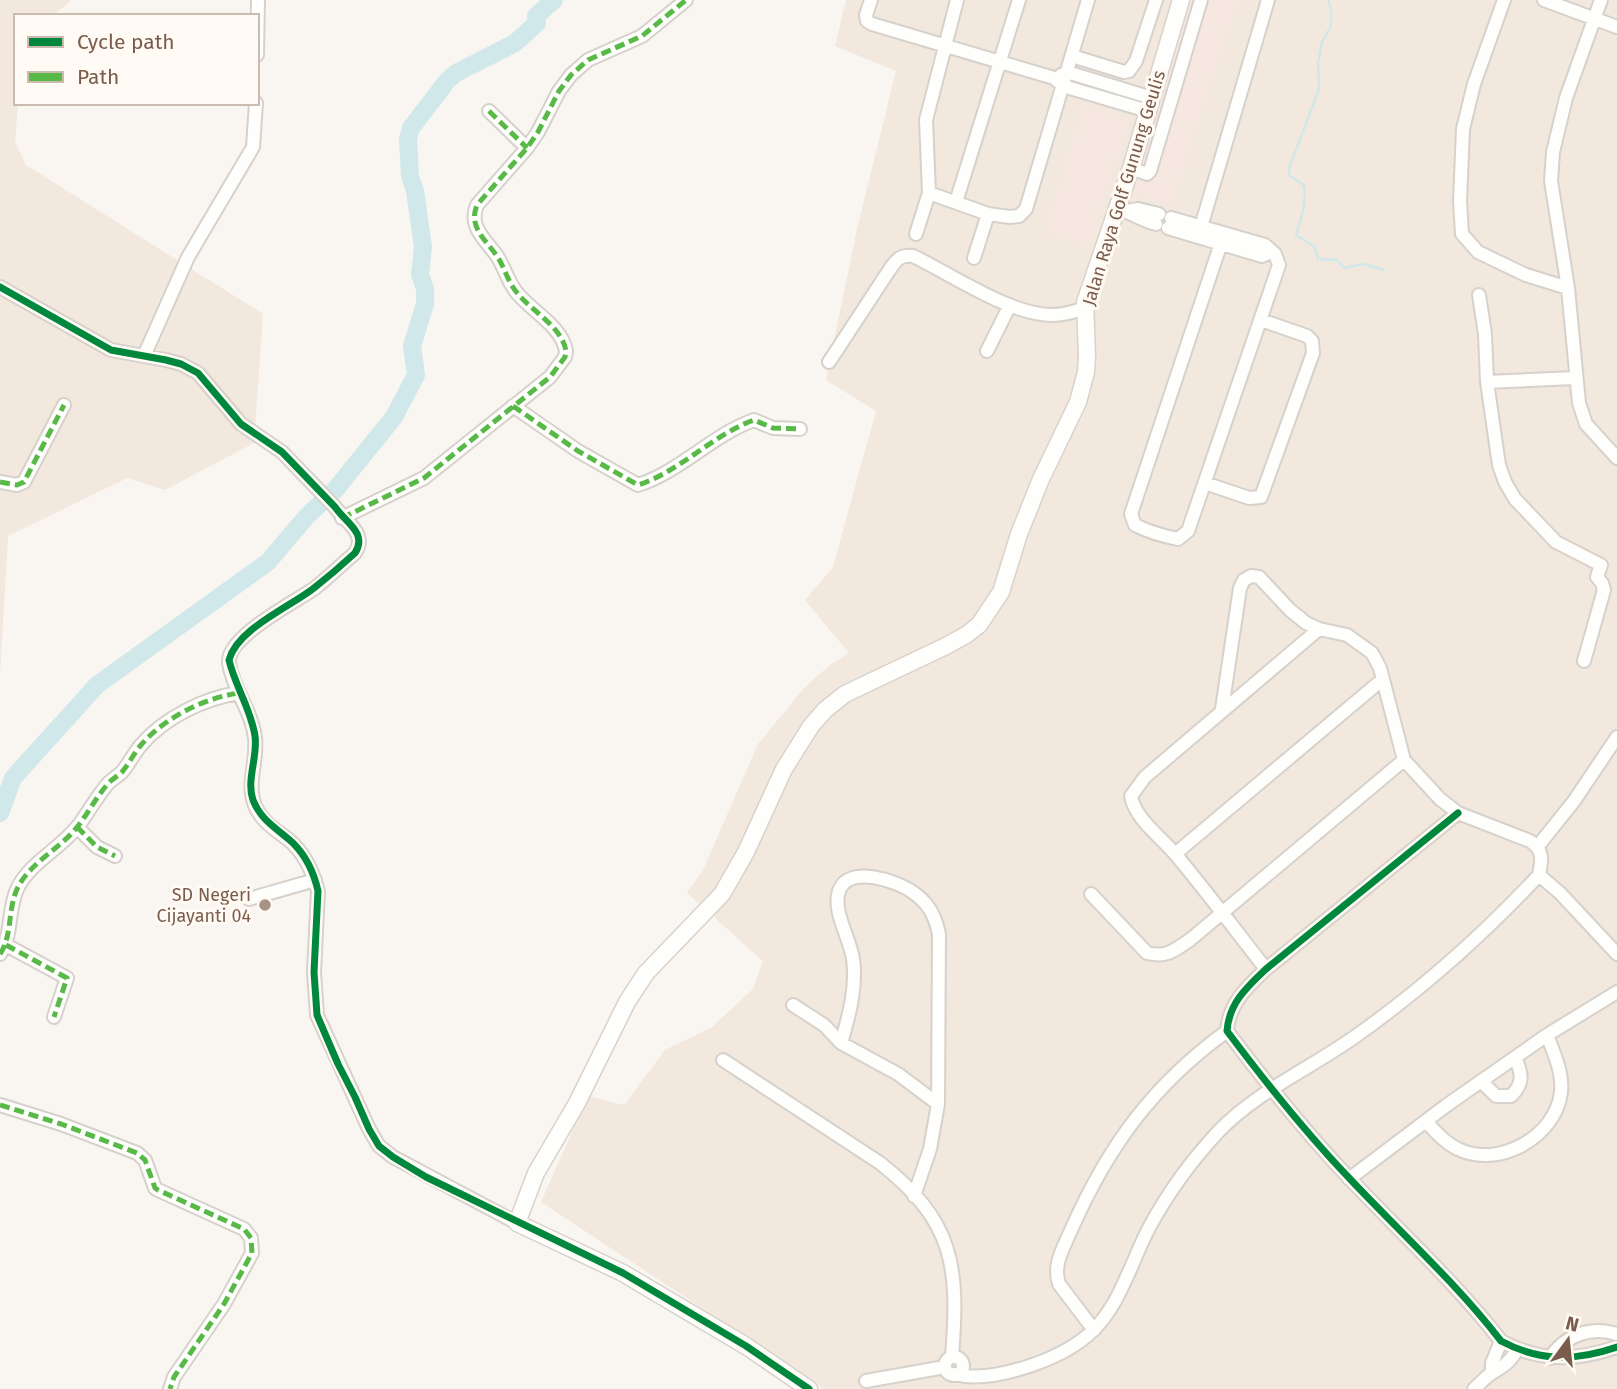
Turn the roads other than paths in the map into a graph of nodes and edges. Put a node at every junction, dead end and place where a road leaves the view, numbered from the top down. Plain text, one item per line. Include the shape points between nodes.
1 (686, 0) edge
2 (871, 0) edge
3 (957, 0) edge
4 (1019, 0) edge
5 (1088, 0) edge
6 (1156, 0) edge
7 (1181, 0) edge
8 (1201, 0) edge
9 (1268, 0) edge
10 (1504, 0) edge
11 (1544, 0) edge
12 (1601, 0) edge
13 (1594, 18) junction
14 (1617, 27) edge
15 (946, 45) junction
16 (1072, 56) junction
17 (1185, 56) junction
18 (1164, 58) junction
19 (1000, 63) junction
20 (1180, 71) junction
21 (1067, 72) junction
22 (1058, 82) junction
23 (1150, 104) junction
24 (256, 105) edge
25 (489, 111) dead end
26 (527, 148) junction
27 (1130, 168) junction
28 (929, 193) junction
29 (956, 202) junction
30 (1123, 210) junction
31 (988, 214) junction
32 (1199, 232) junction
33 (916, 234) dead end
34 (1222, 239) junction
35 (974, 258) dead end
36 (0, 287) edge
37 (1567, 288) junction
38 (1479, 295) dead end
39 (1010, 304) junction
40 (1084, 308) junction
41 (1261, 320) junction
42 (987, 351) dead end
43 (144, 356) junction
44 (829, 362) dead end
45 (1575, 377) junction
46 (1487, 382) junction
47 (64, 405) dead end
48 (513, 406) junction
49 (800, 429) dead end
50 (1617, 458) edge
51 (0, 482) edge
52 (1205, 483) junction
53 (339, 512) junction
54 (1319, 629) junction
55 (1584, 661) dead end
56 (1383, 679) junction
57 (239, 693) junction
58 (1222, 709) junction
59 (1617, 737) edge
60 (1404, 760) junction
61 (1458, 813) junction
62 (77, 827) junction
63 (1538, 846) junction
64 (1175, 854) junction
65 (115, 856) dead end
66 (1539, 875) junction
67 (315, 880) junction
68 (1091, 894) dead end
69 (249, 900) dead end
70 (1221, 913) junction
71 (3, 950) edge
72 (1617, 954) edge
73 (1266, 969) junction
74 (1617, 992) edge
75 (793, 1005) dead end
76 (54, 1017) dead end
77 (1227, 1031) junction
78 (1547, 1035) junction
79 (841, 1043) junction
80 (1516, 1059) junction
81 (723, 1060) dead end
82 (1482, 1082) junction
83 (1271, 1091) junction
84 (938, 1104) junction
85 (0, 1105) edge
86 (1426, 1121) junction
87 (1349, 1179) junction
88 (914, 1196) junction
89 (517, 1223) junction
90 (1094, 1330) junction
91 (1617, 1334) edge
92 (1501, 1341) junction
93 (1617, 1347) edge
94 (1517, 1350) junction
95 (1550, 1358) junction
96 (950, 1366) junction
97 (1492, 1373) junction
98 (866, 1381) dead end
99 (170, 1389) edge
100 (809, 1389) edge
101 (1474, 1389) edge

1 - 26 street via 642,36 588,60 559,92
2 - 15 street via 867,21
3 - 15 street
4 - 19 street
5 - 16 street
6 - 16 street via 1129,71
7 - 18 main road, Jalan Raya Golf Gunung Geulis
8 - 17 street
9 - 32 street
10 - 37 street via 1463,129 1462,234 1478,252
11 - 13 street
12 - 13 street
13 - 14 street
13 - 37 street via 1553,152 1551,181
15 - 19 street
15 - 28 street via 926,120
16 - 21 street
17 - 18 street
17 - 20 street
18 - 20 street
18 - 23 main road, Jalan Raya Golf Gunung Geulis
19 - 22 street
19 - 29 street
20 - 27 street via 1150,171
21 - 22 street
21 - 23 street
22 - 23 street
22 - 31 street via 1026,209 1019,216
23 - 27 main road, Jalan Raya Golf Gunung Geulis
24 - 43 street via 253,147 188,257
25 - 26 street
26 - 48 street via 473,214 477,232 498,257 516,292 565,345 559,367
27 - 30 main road, Jalan Raya Golf Gunung Geulis
28 - 29 street
28 - 33 street
29 - 31 street
30 - 32 street via 1138,209
30 - 40 main road, Jalan Raya Golf Gunung Geulis
31 - 35 street
32 - 34 street
34 - 41 street via 1265,245 1275,254 1279,265
34 - 52 street via 1132,520 1147,531 1184,536
36 - 43 street via 101,345
37 - 45 street
38 - 46 street
39 - 40 street via 1052,315
39 - 42 street
39 - 44 street via 905,255 890,269
40 - 89 main road, Jalan Raya Golf Gunung Geulis via 1087,365 1079,402 1041,480 990,611 979,625 947,646 845,694 811,726 784,769 722,894 646,973 627,1002 536,1173
41 - 52 street
41 - 52 street via 1307,336 1313,353 1261,497 1249,498
43 - 53 street via 198,373 241,424 282,452
45 - 46 street
45 - 50 street via 1586,424
46 - 55 street via 1499,465 1509,490 1556,542 1601,565 1597,577 1604,590
47 - 51 street via 24,482
48 - 49 street via 638,485 677,468 754,420 773,428
48 - 53 street via 424,478
53 - 57 street via 356,529 359,547 314,588 234,646 229,660
54 - 56 street via 1358,642 1372,653
54 - 58 street
54 - 58 street via 1290,610 1259,577 1244,580
56 - 60 street
56 - 64 street
57 - 62 street via 202,703 154,733 107,784
57 - 67 street via 255,738 252,799 261,816 305,859
58 - 64 street via 1131,796 1139,814
59 - 63 street
60 - 61 street
60 - 70 street
61 - 63 street
61 - 73 street
62 - 65 street via 97,847
62 - 71 street via 19,886
63 - 66 street via 1542,858
64 - 70 street
66 - 72 street
66 - 83 street via 1478,936 1384,1017
67 - 69 street
67 - 89 street via 317,1015 379,1146 426,1177
68 - 70 street via 1147,953 1160,956 1191,939
70 - 73 street
71 - 76 street via 67,978
73 - 77 street via 1240,996
74 - 78 street
75 - 79 street via 824,1025
77 - 83 street
77 - 90 street via 1173,1077 1127,1127 1104,1163 1060,1255 1059,1284
78 - 80 street
78 - 86 street via 1556,1057 1559,1104 1540,1134 1529,1142 1515,1149 1473,1154 1446,1142
79 - 84 street via 898,1074
79 - 84 street via 853,996 854,962 838,907 839,891 854,879 888,879 917,894 936,919
80 - 82 street
80 - 82 street via 1521,1086 1511,1096 1496,1096
81 - 88 street via 880,1163
82 - 86 street
83 - 87 street
83 - 90 street via 1232,1118 1187,1167
84 - 88 street via 930,1149
85 - 99 street via 137,1153 145,1160 158,1190 244,1229 251,1238 252,1253
86 - 87 street
87 - 92 street
88 - 96 street via 938,1225 951,1262 956,1299
89 - 100 main road via 623,1273
90 - 96 street via 1066,1349 1022,1368 975,1377
91 - 95 street via 1600,1330 1577,1335
92 - 94 street
92 - 97 street
93 - 95 street via 1578,1357
94 - 95 street
94 - 97 street via 1509,1363
96 - 98 street
97 - 101 street

